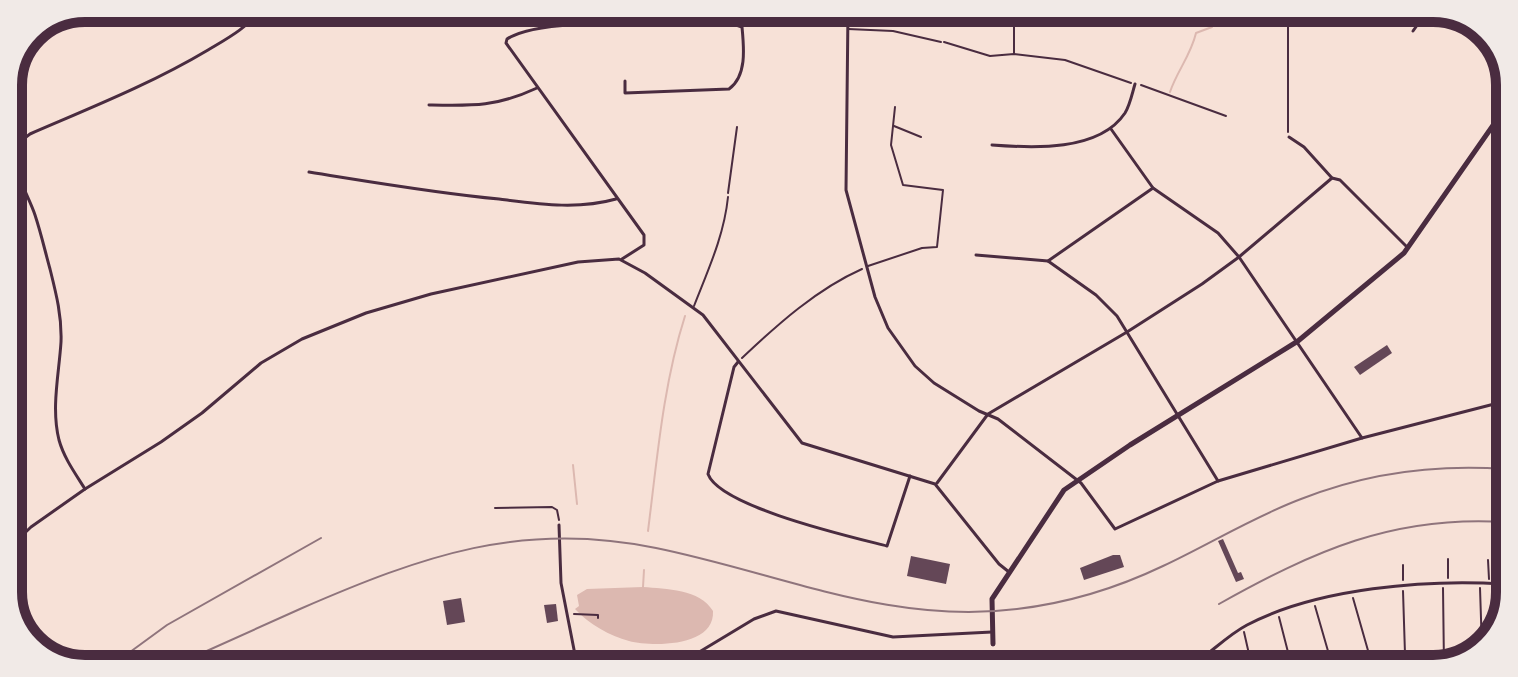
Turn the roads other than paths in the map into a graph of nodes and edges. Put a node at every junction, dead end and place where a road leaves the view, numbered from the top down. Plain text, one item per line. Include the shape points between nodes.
1 (248, 22) edge
2 (847, 22) edge
3 (1419, 22) edge
4 (847, 29) junction
5 (1413, 31) dead end
6 (941, 42) road end
7 (625, 81) dead end
8 (1135, 84) road end
9 (537, 88) junction
10 (429, 105) dead end
11 (895, 107) dead end
12 (1496, 121) edge
13 (893, 125) junction
14 (1111, 129) junction
15 (921, 137) dead end
16 (1289, 137) road end
17 (22, 141) edge
18 (992, 145) dead end
19 (309, 172) dead end
20 (1332, 178) junction
21 (22, 187) edge
22 (1153, 188) junction
23 (728, 197) road end
24 (616, 199) junction
25 (1408, 248) junction
26 (976, 255) dead end
27 (1239, 257) junction
28 (622, 259) junction
29 (1048, 261) junction
30 (867, 266) junction
31 (694, 308) junction
32 (1127, 332) junction
33 (1298, 341) junction
34 (739, 361) junction
35 (1496, 404) edge
36 (988, 414) junction
37 (1179, 415) junction
38 (1362, 438) junction
39 (910, 476) junction
40 (1076, 480) junction
41 (1218, 481) junction
42 (935, 484) junction
43 (85, 489) junction
44 (559, 525) road end
45 (22, 536) edge
46 (1009, 572) junction
47 (1496, 583) edge
48 (992, 632) junction
49 (993, 644) dead end
50 (575, 655) edge
51 (694, 655) edge
52 (1205, 655) edge

1 - 17 street via 189,61
2 - 4 street
3 - 5 street
4 - 6 lane via 893,31
4 - 30 street via 846,190
7 - 9 street via 625,93 729,89 740,80 742,27 623,24 509,36 506,43
8 - 14 street via 1127,110
9 - 10 street via 485,106
9 - 24 street
11 - 13 lane
12 - 25 main road
13 - 15 lane
13 - 30 lane via 891,145 903,185 943,190 937,247
14 - 18 street via 1039,148
14 - 22 street
16 - 20 street
19 - 24 street via 567,206
20 - 25 street
20 - 27 street
21 - 43 street via 59,305 57,431
22 - 27 street via 1218,233
22 - 29 street
23 - 31 lane via 722,237
24 - 28 street via 646,241
25 - 33 main road
26 - 29 street
27 - 32 street
27 - 33 street
28 - 31 street
28 - 43 street via 578,262 431,294 302,339 261,363 161,442
29 - 32 street via 1102,301
30 - 36 street via 881,314 915,366 948,393
31 - 34 street
32 - 36 street
32 - 37 street
33 - 37 main road
33 - 38 street
34 - 39 street via 802,443
34 - 39 street via 718,422 708,474 722,489 770,513 887,546
35 - 38 street
36 - 40 street
36 - 42 street
37 - 40 main road
37 - 41 street
38 - 41 street
39 - 42 street
40 - 41 street via 1115,529
40 - 46 main road
42 - 46 street
43 - 45 street
44 - 50 street via 561,580
46 - 48 main road via 991,602
47 - 52 street via 1403,585 1314,601 1243,627
48 - 49 main road
48 - 51 street via 893,637 776,611

